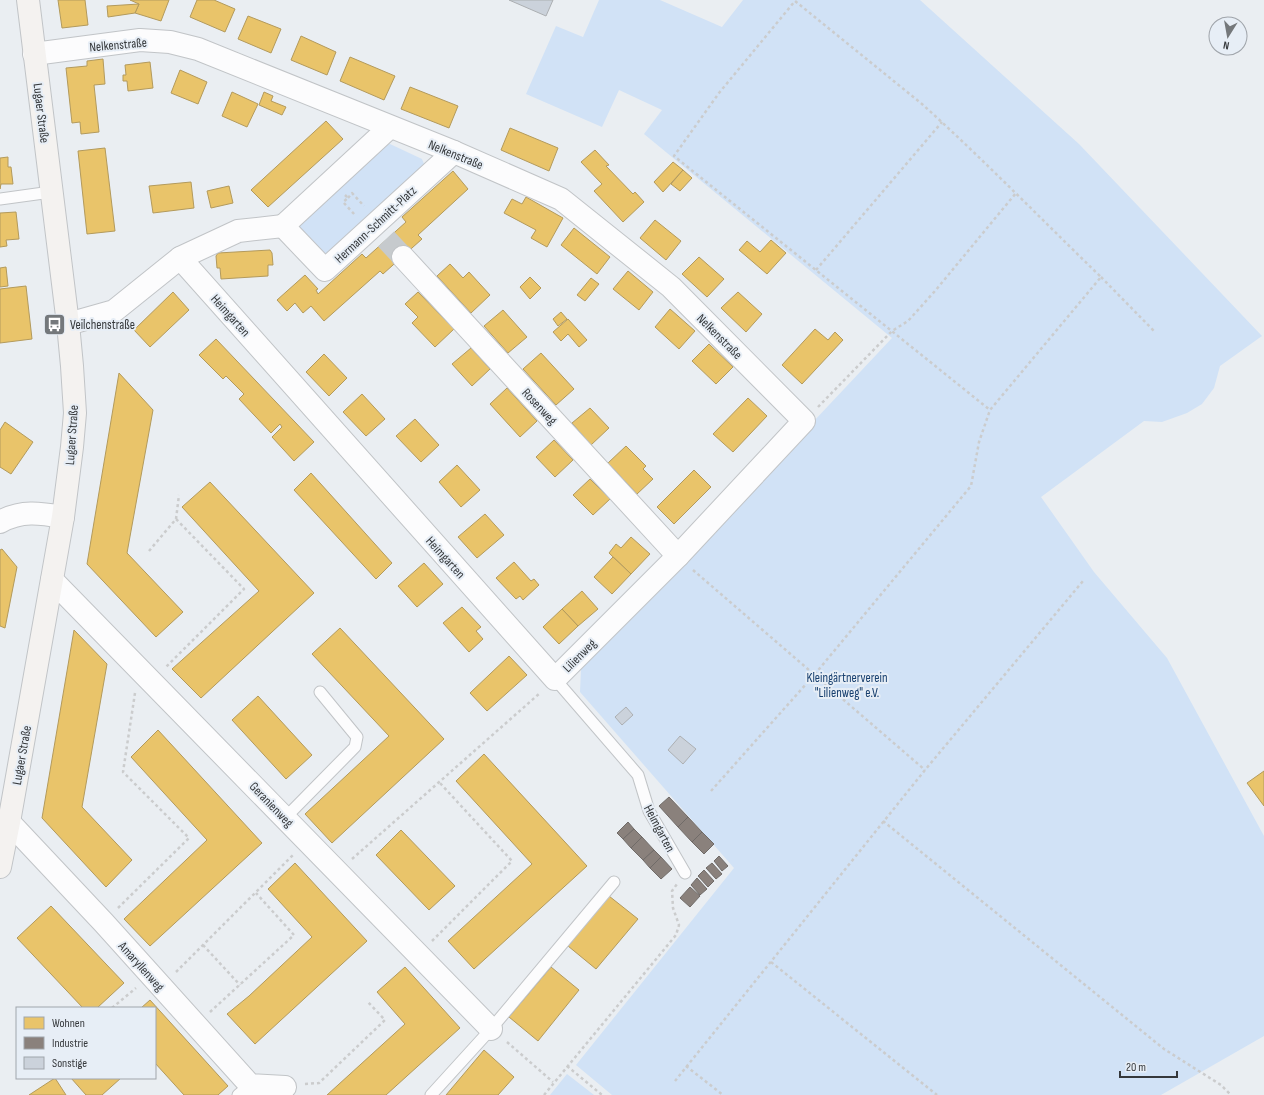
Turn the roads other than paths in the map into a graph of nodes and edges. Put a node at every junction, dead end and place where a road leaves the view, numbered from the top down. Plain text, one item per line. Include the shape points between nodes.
1 (28, 0) edge
2 (34, 54) junction
3 (390, 127) junction
4 (454, 152) junction
5 (51, 192) junction
6 (0, 199) edge
7 (283, 226) junction
8 (403, 257) tunnel mouth
9 (180, 258) junction
10 (68, 324) junction
11 (804, 421) joint
12 (63, 517) junction
13 (0, 522) edge
14 (678, 556) junction
15 (52, 580) junction
16 (555, 679) junction
17 (320, 692) dead end
18 (285, 818) junction
19 (9, 822) junction
20 (0, 867) edge
21 (685, 873) road end
22 (614, 882) dead end
23 (491, 1028) junction
24 (285, 1087) road end
25 (244, 1090) edge
26 (431, 1095) edge

1 - 2 street, Lugaer Straße
2 - 3 street, Nelkenstraße via 140,40 170,42 198,49
2 - 5 street, Lugaer Straße
3 - 4 street, Nelkenstraße
3 - 7 street
4 - 7 street, Hermann-Schmitt-Platz via 380,232 325,270
4 - 11 street, Nelkenstraße via 561,199 671,287
5 - 6 lane
5 - 10 street, Lugaer Straße
7 - 9 street via 238,231
8 - 14 street, Rosenweg
9 - 10 street via 114,311
9 - 16 street, Heimgarten
10 - 12 street, Lugaer Straße via 75,413
11 - 14 street, Lilienweg
12 - 13 street via 23,513
12 - 15 street, Lugaer Straße
14 - 16 street, Lilienweg
15 - 18 street, Geranienweg
15 - 19 street, Lugaer Straße
16 - 21 lane, Heimgarten via 638,775 649,811
17 - 18 lane via 357,737 355,747
18 - 23 street, Geranienweg
19 - 20 street, Lugaer Straße
19 - 25 street, Amaryllenweg via 196,1025
22 - 23 lane
23 - 26 lane
24 - 25 street, Amaryllenweg

